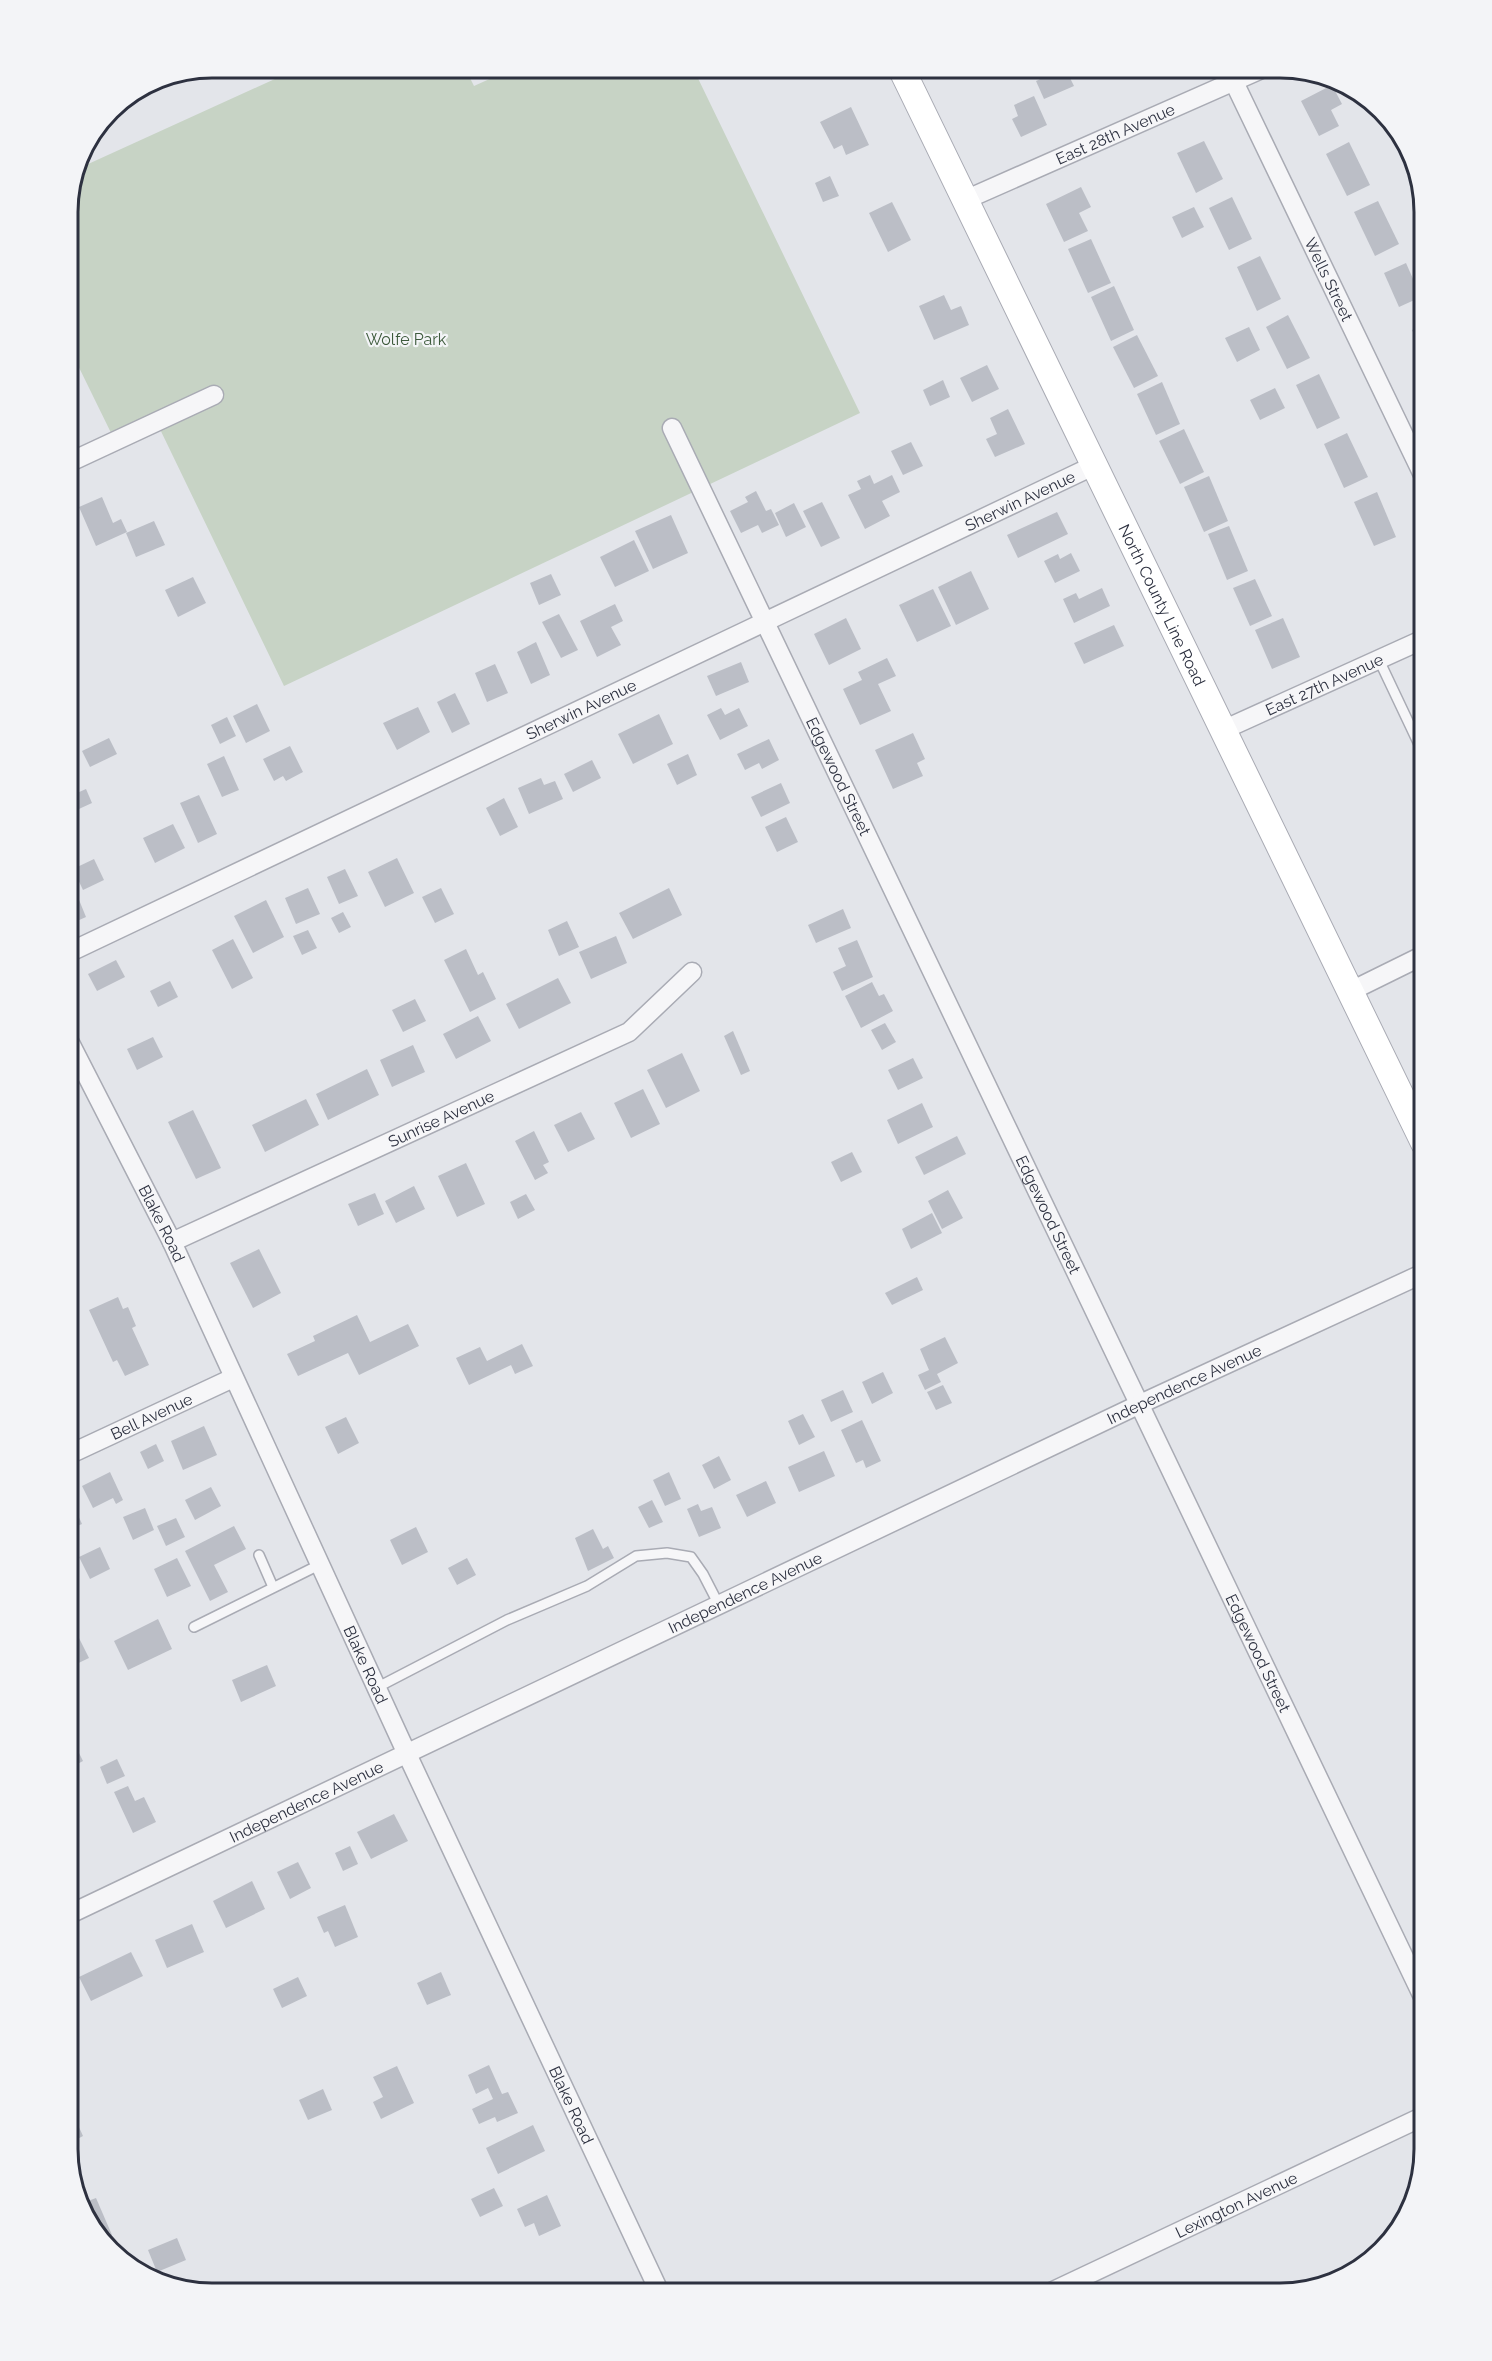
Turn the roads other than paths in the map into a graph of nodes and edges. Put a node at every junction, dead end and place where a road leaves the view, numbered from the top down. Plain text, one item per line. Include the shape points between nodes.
1 (906, 78) edge
2 (1243, 78) edge
3 (1234, 82) junction
4 (965, 200) junction
5 (214, 395) dead end
6 (672, 428) dead end
7 (1414, 454) edge
8 (78, 458) edge
9 (1095, 465) junction
10 (765, 622) junction
11 (1414, 644) edge
12 (1379, 660) junction
13 (1223, 730) junction
14 (1414, 732) edge
15 (78, 948) edge
16 (1414, 960) edge
17 (692, 972) dead end
18 (1350, 991) junction
19 (78, 1059) edge
20 (1414, 1121) edge
21 (172, 1242) junction
22 (1414, 1278) edge
23 (233, 1378) junction
24 (1138, 1405) junction
25 (78, 1450) edge
26 (259, 1555) dead end
27 (319, 1565) junction
28 (273, 1587) junction
29 (719, 1605) junction
30 (194, 1627) dead end
31 (376, 1689) junction
32 (406, 1754) junction
33 (78, 1910) edge
34 (1414, 1976) edge
35 (1414, 2121) edge
36 (655, 2283) edge
37 (1072, 2283) edge

1 - 4 main road, North County Line Road
2 - 3 street, East 28th Avenue
3 - 4 street, East 28th Avenue
3 - 7 street, Wells Street
4 - 9 main road, North County Line Road
5 - 8 street
6 - 10 street, Edgewood Street
9 - 10 street, Sherwin Avenue
9 - 13 main road, North County Line Road
10 - 15 street, Sherwin Avenue
10 - 24 street, Edgewood Street
11 - 12 street, East 27th Avenue
12 - 13 street, East 27th Avenue
12 - 14 lane
13 - 18 main road, North County Line Road
16 - 18 street
17 - 21 street, Sunrise Avenue via 629,1032
18 - 20 main road, North County Line Road
19 - 21 street, Blake Road
21 - 23 street, Blake Road
22 - 24 street, Independence Avenue
23 - 25 street, Bell Avenue
23 - 27 street, Blake Road
24 - 29 street, Independence Avenue
24 - 34 street, Edgewood Street
26 - 28 lane
27 - 28 lane
27 - 31 street, Blake Road
28 - 30 lane
29 - 31 lane via 691,1557 667,1553 636,1556 587,1586 507,1620
29 - 32 street, Independence Avenue
31 - 32 street, Blake Road
32 - 33 street, Independence Avenue
32 - 36 street, Blake Road
35 - 37 street, Lexington Avenue

